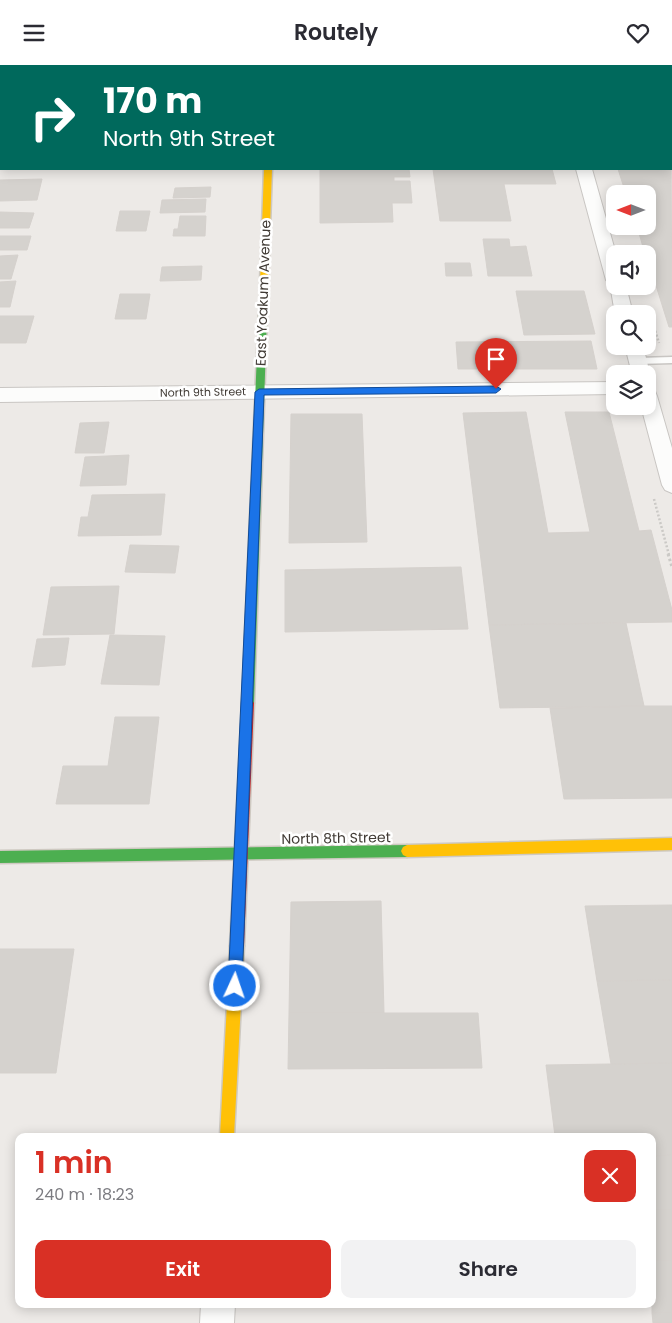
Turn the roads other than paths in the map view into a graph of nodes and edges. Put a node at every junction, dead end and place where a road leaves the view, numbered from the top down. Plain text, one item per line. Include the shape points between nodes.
1 (268, 170) edge
2 (584, 170) edge
3 (606, 248) edge
4 (638, 360) edge
5 (668, 360) edge
6 (606, 389) edge
7 (259, 392) junction
8 (0, 395) edge
9 (653, 415) edge
10 (672, 485) edge
11 (672, 844) edge
12 (242, 855) junction
13 (0, 857) edge
14 (227, 1133) edge
15 (218, 1308) edge
16 (217, 1323) edge

1 - 7 street, East Yoakum Avenue
2 - 3 street
4 - 5 lane
6 - 7 street, North 9th Street
7 - 8 street, North 9th Street
7 - 12 street, East Yoakum Avenue
9 - 10 street
11 - 12 street, North 8th Street
12 - 13 street, North 8th Street
12 - 14 street, East Yoakum Avenue
15 - 16 street

